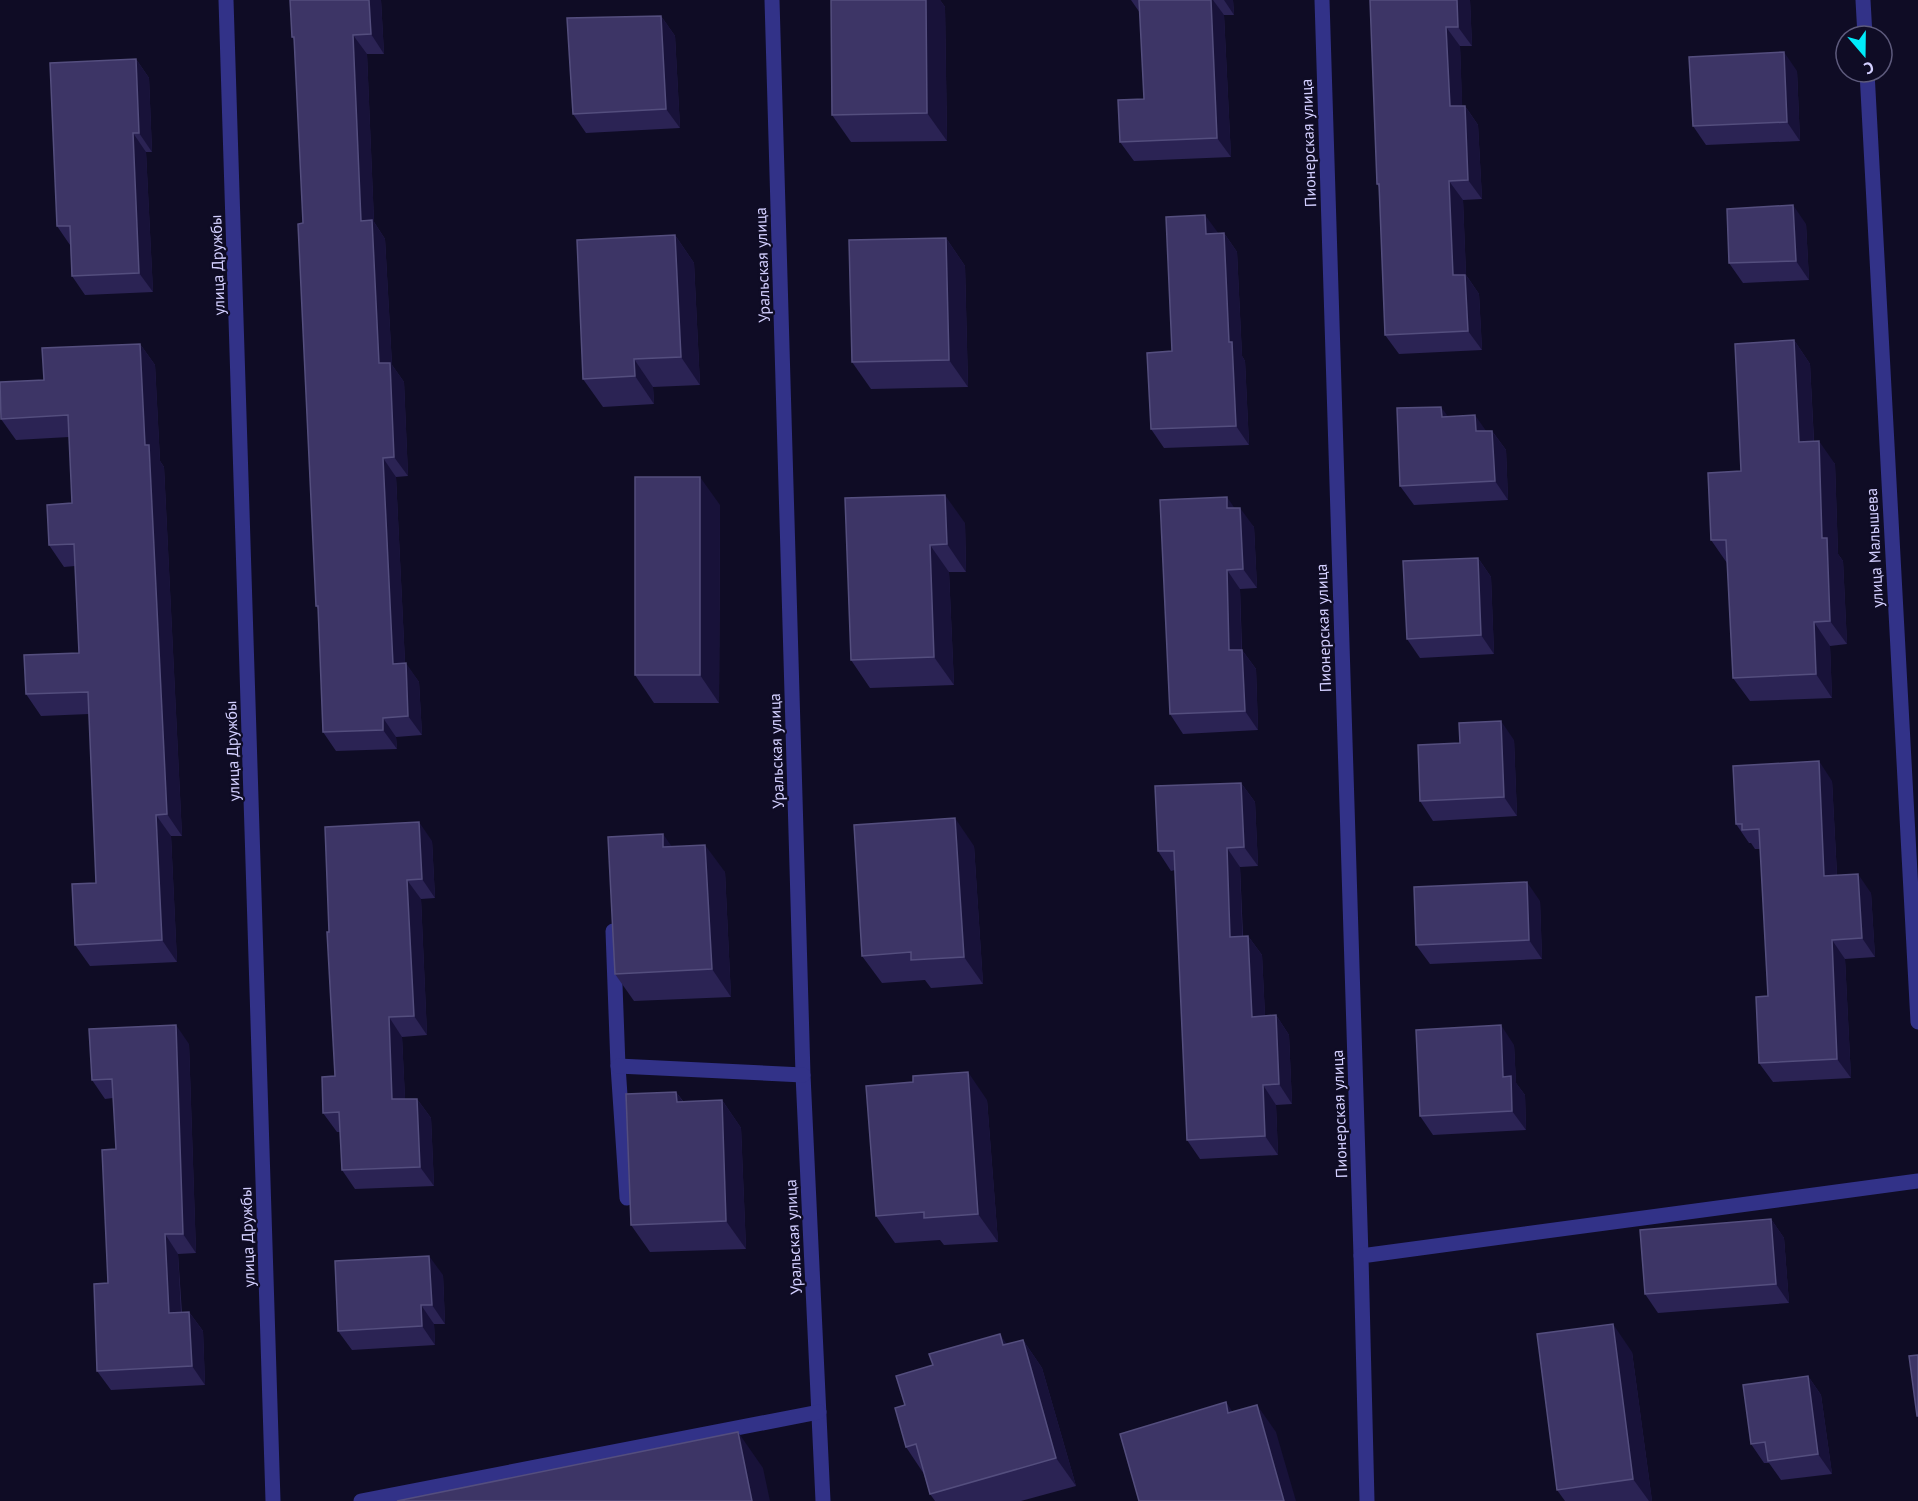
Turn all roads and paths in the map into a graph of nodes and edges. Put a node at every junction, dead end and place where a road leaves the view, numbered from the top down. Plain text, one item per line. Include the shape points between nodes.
1 (226, 0) edge
2 (772, 0) edge
3 (1322, 0) edge
4 (1863, 0) edge
5 (1864, 24) edge
6 (1868, 84) edge
7 (612, 914) edge
8 (1918, 1022) edge
9 (618, 1066) junction
10 (803, 1075) junction
11 (1918, 1181) edge
12 (627, 1198) edge
13 (1361, 1256) junction
14 (819, 1412) junction
15 (273, 1501) edge
16 (361, 1501) edge
17 (824, 1501) edge
18 (1366, 1501) edge

1 - 15 street, улица Дружбы
2 - 10 street, Уральская улица
3 - 13 street, Пионерская улица
4 - 5 street
6 - 8 street, улица Малышева
7 - 9 street
9 - 10 street
9 - 12 street
10 - 14 street, Уральская улица
11 - 13 street
13 - 18 street, Пионерская улица
14 - 16 street
14 - 17 street, Уральская улица

